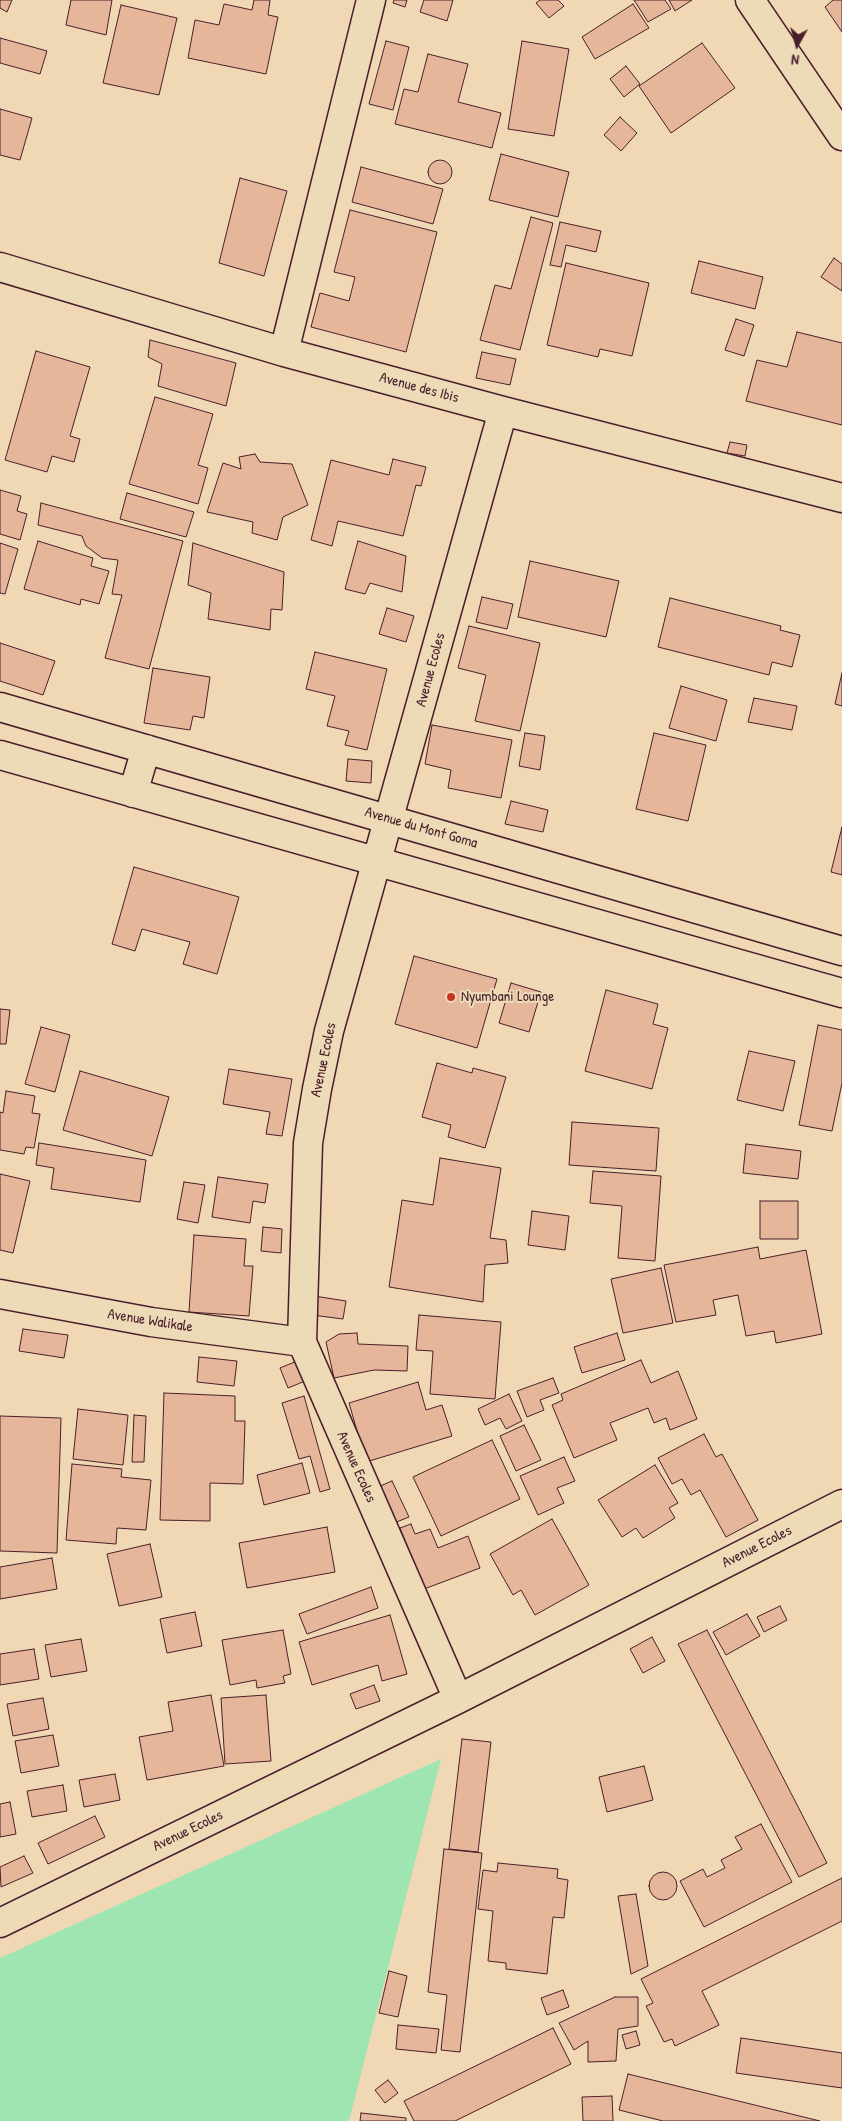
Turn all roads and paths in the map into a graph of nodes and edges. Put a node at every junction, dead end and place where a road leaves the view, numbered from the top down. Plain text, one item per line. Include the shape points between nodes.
1 (371, 0) edge
2 (750, 0) edge
3 (842, 136) edge
4 (0, 267) edge
5 (284, 352) junction
6 (503, 411) junction
7 (842, 498) edge
8 (0, 707) edge
9 (146, 748) junction
10 (0, 755) edge
11 (133, 793) junction
12 (390, 819) junction
13 (376, 862) junction
14 (605, 882) junction
15 (593, 924) junction
16 (842, 951) edge
17 (842, 993) edge
18 (0, 1294) edge
19 (302, 1342) junction
20 (842, 1504) edge
21 (458, 1699) junction
22 (0, 1923) edge

1 - 5 street
2 - 3 street
4 - 5 street, Avenue des Ibis
5 - 6 street, Avenue des Ibis
6 - 7 street, Avenue des Ibis
6 - 12 street, Avenue Ecoles
8 - 9 street, Avenue du Mont Goma
9 - 11 street
9 - 12 street, Avenue du Mont Goma
10 - 11 street
11 - 13 street
12 - 13 street, Avenue Ecoles
12 - 14 street, Avenue du Mont Goma
13 - 15 street
13 - 19 street, Avenue Ecoles via 329,1031 308,1144
14 - 15 street
14 - 16 street, Avenue du Mont Goma
15 - 17 street
18 - 19 street, Avenue Walikale via 151,1322
19 - 21 street, Avenue Ecoles
20 - 21 street, Avenue Ecoles
21 - 22 street, Avenue Ecoles

